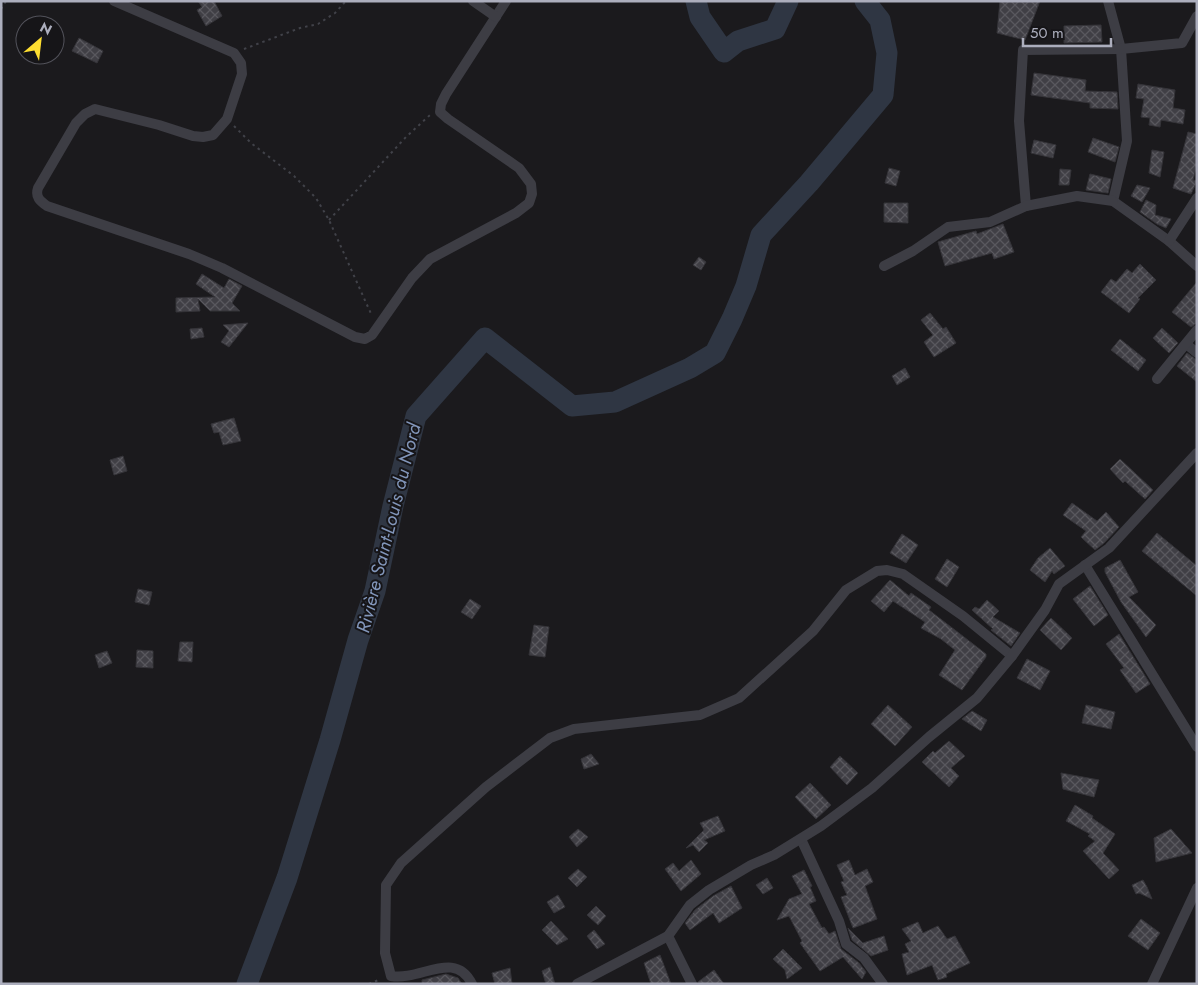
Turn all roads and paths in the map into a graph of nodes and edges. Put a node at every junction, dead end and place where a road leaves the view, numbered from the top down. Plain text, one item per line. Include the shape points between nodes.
1 (6, 1) edge
2 (114, 1) edge
3 (346, 1) edge
4 (473, 1) edge
5 (506, 1) edge
6 (1108, 1) edge
7 (1, 9) edge
8 (1197, 16) edge
9 (496, 17) junction
10 (1121, 49) junction
11 (234, 53) junction
12 (441, 104) junction
13 (227, 120) junction
14 (1197, 198) edge
15 (1113, 201) junction
16 (1026, 206) junction
17 (329, 220) junction
18 (1169, 241) junction
19 (884, 266) dead end
20 (1197, 266) edge
21 (378, 327) junction
22 (1197, 330) edge
23 (1186, 344) junction
24 (1197, 353) edge
25 (1157, 379) dead end
26 (1197, 453) edge
27 (1084, 565) junction
28 (1012, 656) junction
29 (1197, 747) edge
30 (802, 839) junction
31 (1197, 888) edge
32 (668, 936) junction
33 (472, 984) edge
34 (577, 984) edge
35 (692, 984) edge
36 (883, 984) edge
37 (1152, 984) edge

1 - 7 path
2 - 11 street
3 - 11 path via 318,24
4 - 9 street
5 - 9 street
6 - 10 street
8 - 10 street via 1182,43
9 - 12 street
10 - 15 street via 1127,140
10 - 16 street via 1023,50 1019,120
11 - 13 street via 241,63 242,74
12 - 17 path
12 - 21 street via 440,112 448,120 519,168 531,184 532,194 529,203 516,213 430,259 412,278
13 - 17 path via 294,176 316,198
13 - 21 street via 213,135 203,137 95,109 76,123 38,188 37,197 47,206 222,268 355,337 366,339
14 - 18 street
15 - 16 street via 1077,196
15 - 18 street
16 - 19 street via 990,222 948,227
17 - 21 path
18 - 20 street
22 - 23 street
23 - 24 street
23 - 25 street
26 - 27 street via 1109,548
27 - 28 street via 1059,584
27 - 29 street
28 - 30 street via 977,698 872,788
28 - 33 street via 963,616 903,574 877,571 846,590 813,631 739,698 700,715 574,729 550,738 450,819 401,863 386,885 385,953 391,976 458,968 466,973
30 - 32 street via 709,890 690,905
30 - 36 street via 846,944 864,958
31 - 37 street
32 - 34 street
32 - 35 street

